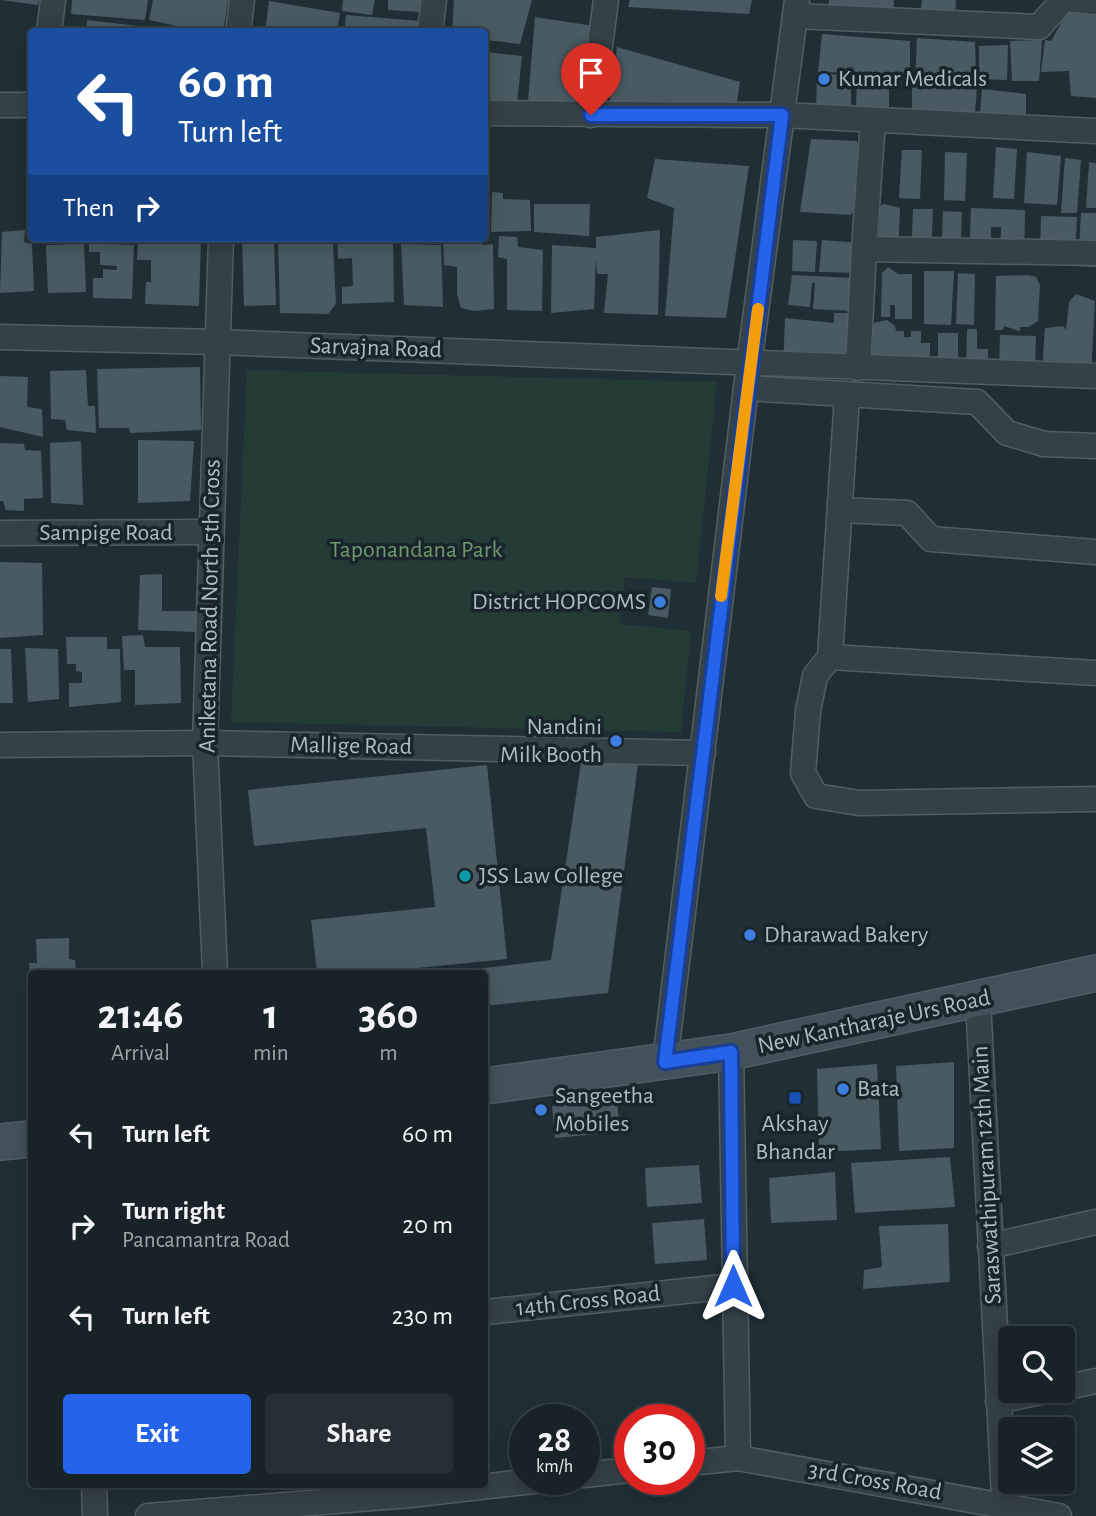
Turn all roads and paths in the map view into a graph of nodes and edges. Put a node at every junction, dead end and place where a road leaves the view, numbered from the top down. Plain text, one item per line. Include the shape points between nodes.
1 (53, 0) edge
2 (242, 0) edge
3 (434, 0) edge
4 (606, 0) edge
5 (1063, 0) edge
6 (1073, 0) edge
7 (1096, 2) edge
8 (796, 8) edge
9 (50, 28) edge
10 (238, 28) edge
11 (430, 28) edge
12 (0, 105) edge
13 (28, 105) edge
14 (488, 113) edge
15 (591, 115) junction
16 (782, 115) junction
17 (873, 120) junction
18 (1096, 131) edge
19 (221, 242) edge
20 (864, 249) junction
21 (1096, 253) edge
22 (0, 337) edge
23 (216, 342) junction
24 (751, 362) junction
25 (858, 368) junction
26 (1096, 376) edge
27 (746, 388) junction
28 (847, 396) junction
29 (1096, 446) edge
30 (841, 510) junction
31 (211, 532) junction
32 (0, 534) edge
33 (1096, 552) edge
34 (830, 657) junction
35 (1096, 673) edge
36 (205, 743) junction
37 (0, 745) edge
38 (703, 753) junction
39 (1096, 799) edge
40 (215, 970) edge
41 (1096, 973) edge
42 (978, 1001) junction
43 (731, 1052) junction
44 (665, 1062) junction
45 (488, 1086) edge
46 (28, 1139) edge
47 (0, 1142) edge
48 (1096, 1222) edge
49 (990, 1246) junction
50 (733, 1286) junction
51 (488, 1312) edge
52 (1096, 1381) edge
53 (1075, 1385) edge
54 (998, 1401) edge
55 (998, 1403) edge
56 (738, 1458) junction
57 (705, 1461) edge
58 (509, 1484) edge
59 (488, 1486) edge
60 (94, 1488) edge
61 (472, 1488) edge
62 (1005, 1511) edge
63 (95, 1516) edge
64 (148, 1516) edge
65 (1059, 1516) edge

1 - 9 street
2 - 10 street
3 - 11 street
4 - 15 street
5 - 8 street via 1038,27
6 - 7 street
8 - 16 street
12 - 13 street
14 - 15 street
15 - 16 street
16 - 17 street
16 - 24 street
17 - 18 street
17 - 20 street
19 - 23 street, Aniketana Road North 5th Cross
20 - 21 street
20 - 25 street
22 - 23 street, Sarvajna Road
23 - 24 street, Sarvajna Road
23 - 31 street, Aniketana Road North 5th Cross
24 - 25 street, Sarvajna Road
24 - 27 street
25 - 26 street, Sarvajna Road
27 - 28 street
27 - 38 street
28 - 29 street via 977,402 1007,433 1044,444
28 - 30 street
30 - 33 street via 907,513 931,539
30 - 34 street
31 - 32 street, Sampige Road
31 - 36 street, Aniketana Road North 5th Cross
34 - 35 street
34 - 39 street via 815,677 808,711 803,773 816,796 859,803
36 - 37 street, Mallige Road
36 - 38 street, Mallige Road
36 - 40 street, Aniketana Road North 5th Cross
38 - 44 street
41 - 42 main road, New Kantharaje Urs Road
42 - 43 main road, New Kantharaje Urs Road
42 - 49 street, Saraswathipuram 12th Main
43 - 44 main road, New Kantharaje Urs Road
43 - 50 street
44 - 45 main road, New Kantharaje Urs Road
46 - 47 main road
48 - 49 street
49 - 54 street, Saraswathipuram 12th Main
50 - 51 street, 14th Cross Road
50 - 56 street
52 - 53 street
55 - 62 street, Saraswathipuram 12th Main
56 - 57 street, 3rd Cross Road
56 - 62 street, 3rd Cross Road
58 - 59 street
60 - 63 street
61 - 64 street
62 - 65 street, 3rd Cross Road

